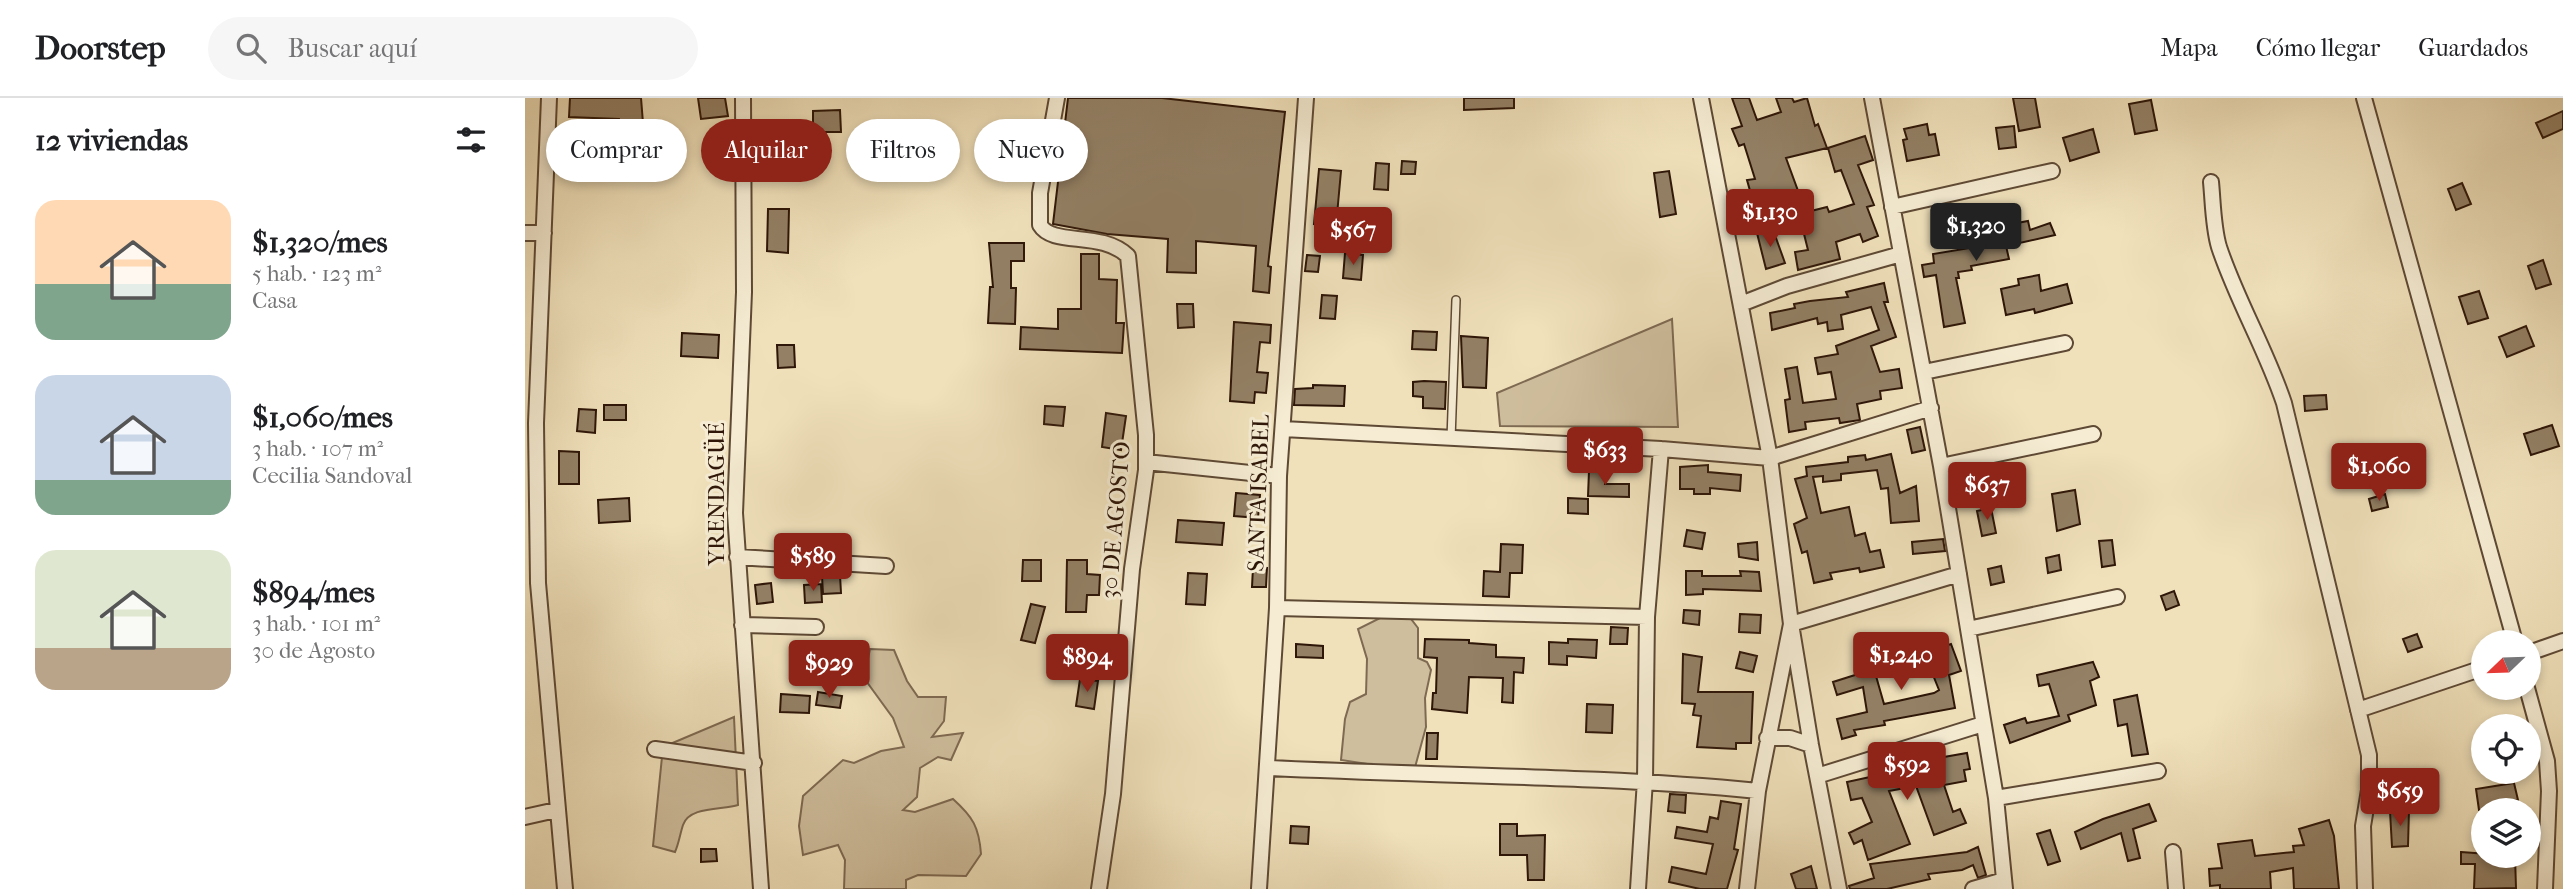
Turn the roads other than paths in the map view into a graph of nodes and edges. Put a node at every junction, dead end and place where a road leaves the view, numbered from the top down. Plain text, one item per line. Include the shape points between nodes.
1 (549, 98) edge
2 (743, 98) edge
3 (1057, 98) edge
4 (1306, 98) edge
5 (1701, 98) edge
6 (1872, 98) edge
7 (2364, 98) edge
8 (2052, 171) dead end
9 (2211, 182) dead end
10 (1892, 207) junction
11 (525, 233) edge
12 (544, 233) junction
13 (1901, 254) junction
14 (1456, 300) dead end
15 (1741, 304) junction
16 (2065, 343) dead end
17 (1924, 372) junction
18 (1931, 408) junction
19 (531, 422) edge
20 (1283, 429) junction
21 (2093, 434) dead end
22 (1451, 440) junction
23 (1661, 449) junction
24 (1770, 458) junction
25 (1146, 462) junction
26 (1941, 466) junction
27 (1279, 476) junction
28 (737, 557) junction
29 (886, 566) dead end
30 (1959, 574) junction
31 (531, 583) edge
32 (2117, 597) dead end
33 (1277, 608) junction
34 (1647, 617) junction
35 (1791, 624) junction
36 (743, 625) junction
37 (816, 626) dead end
38 (1968, 629) junction
39 (2512, 630) edge
40 (2563, 641) edge
41 (2541, 649) edge
42 (2471, 672) edge
43 (2530, 700) edge
44 (2358, 710) junction
45 (1983, 724) junction
46 (1767, 738) junction
47 (1811, 745) junction
48 (655, 749) dead end
49 (754, 763) junction
50 (1268, 768) junction
51 (2158, 771) dead end
52 (1817, 776) junction
53 (1645, 780) junction
54 (1758, 791) junction
55 (1996, 798) junction
56 (556, 810) junction
57 (525, 817) edge
58 (2563, 821) edge
59 (2547, 827) junction
60 (2173, 852) dead end
61 (2005, 884) edge
62 (565, 889) edge
63 (761, 889) edge
64 (1099, 889) edge
65 (1259, 889) edge
66 (1638, 889) edge
67 (1747, 889) edge
68 (1839, 889) edge
69 (1973, 889) edge
70 (2176, 889) edge
71 (2365, 889) edge
72 (2545, 889) edge

1 - 12 street
2 - 28 street, YRENDAGÜÉ via 744,292
3 - 25 street, 30 DE AGOSTO via 1040,192 1040,225 1051,236 1111,242 1128,256
4 - 20 street, SANTA ISABEL
5 - 15 street
6 - 10 street
7 - 39 street
8 - 10 street
9 - 44 street via 2218,244 2269,358 2284,404
10 - 13 street
11 - 12 street
12 - 19 street
13 - 15 street
13 - 17 street
14 - 22 lane
15 - 24 street
16 - 17 street
17 - 18 street
18 - 24 street
18 - 26 street
19 - 31 street
20 - 22 street
20 - 27 street, SANTA ISABEL
21 - 26 street
22 - 23 street
23 - 24 street
23 - 34 street
24 - 35 street
25 - 27 street
25 - 64 street, 30 DE AGOSTO via 1113,794
26 - 30 street
27 - 33 street, SANTA ISABEL
28 - 29 street
28 - 36 street, YRENDAGÜÉ
30 - 35 street
30 - 38 street
31 - 56 street
32 - 38 street
33 - 34 street
33 - 50 street, SANTA ISABEL
34 - 53 street
35 - 46 street
35 - 47 street
36 - 37 street
36 - 49 street, YRENDAGÜÉ
38 - 45 street
40 - 41 street
42 - 44 street
43 - 59 street via 2547,761
44 - 71 street via 2369,755 2363,826
45 - 52 street
45 - 55 street
46 - 47 street via 1790,738
46 - 54 street
47 - 52 street
48 - 49 street
49 - 63 street, YRENDAGÜÉ
50 - 53 street
50 - 65 street, SANTA ISABEL
51 - 55 street
52 - 68 street
53 - 54 street
53 - 66 street
54 - 67 street
55 - 61 street
56 - 57 street
56 - 62 street
58 - 59 street
59 - 72 street
60 - 70 street
61 - 69 street

